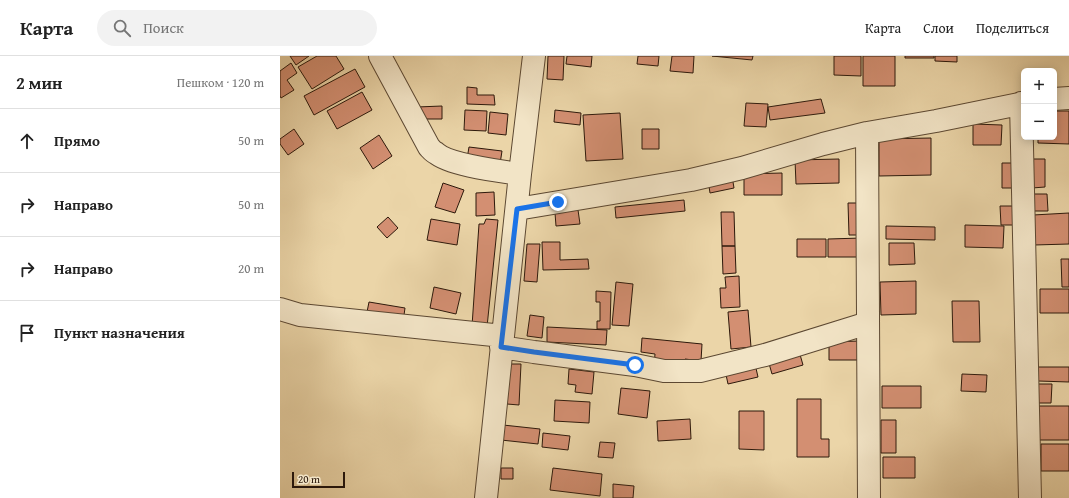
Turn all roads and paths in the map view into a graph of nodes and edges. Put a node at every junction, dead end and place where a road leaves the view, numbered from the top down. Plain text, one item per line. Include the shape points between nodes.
1 (380, 56) edge
2 (534, 56) edge
3 (1069, 98) edge
4 (1057, 99) edge
5 (1021, 103) edge
6 (1023, 104) edge
7 (867, 133) junction
8 (520, 174) junction
9 (517, 209) junction
10 (280, 309) edge
11 (868, 323) junction
12 (502, 342) junction
13 (486, 498) edge
14 (869, 498) edge
15 (1030, 498) edge

1 - 8 street via 429,146 436,154 459,163
2 - 8 street
3 - 4 street
5 - 7 street
6 - 15 street
7 - 9 street via 691,180
7 - 11 street
8 - 9 street
9 - 12 street
10 - 12 street via 300,315
11 - 12 street via 765,355 692,371 664,371 534,352
11 - 14 street
12 - 13 street

